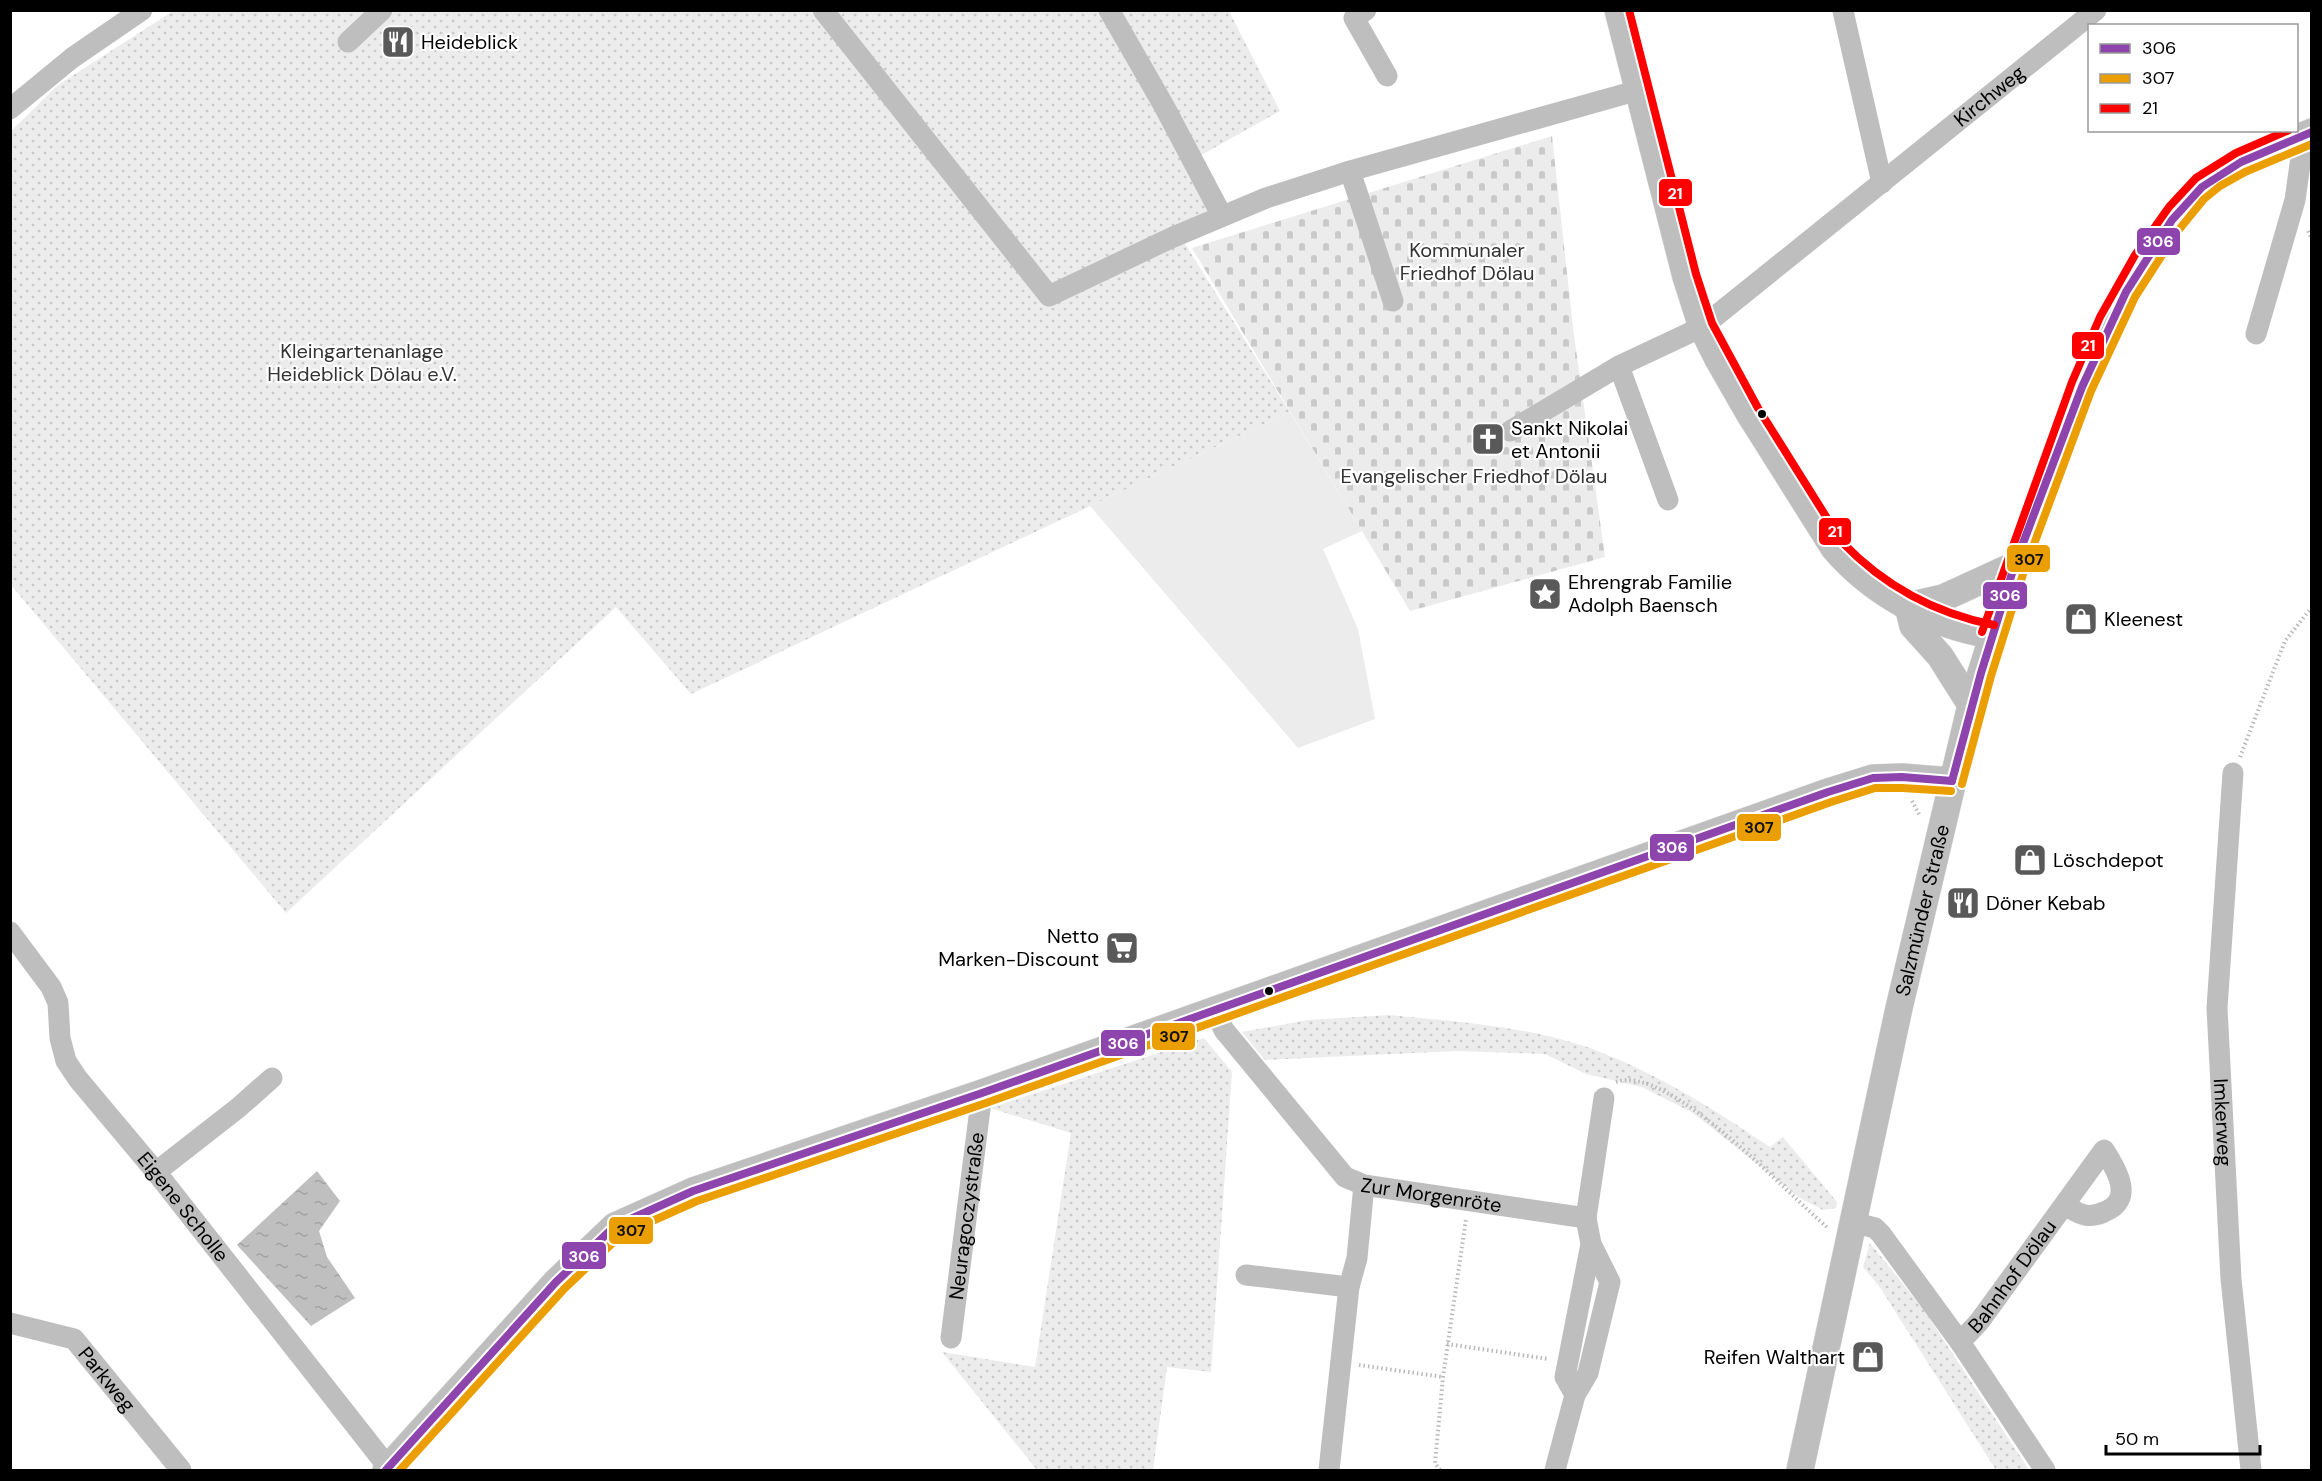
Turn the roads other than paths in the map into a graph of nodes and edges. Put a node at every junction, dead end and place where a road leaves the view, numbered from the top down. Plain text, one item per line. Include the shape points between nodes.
1 (142, 10) edge
2 (382, 10) edge
3 (823, 10) edge
4 (1109, 10) edge
5 (1366, 10) edge
6 (1618, 10) edge
7 (2096, 10) edge
8 (1843, 11) edge
9 (348, 42) dead end
10 (1387, 76) dead end
11 (1639, 90) junction
12 (10, 109) edge
13 (2308, 134) edge
14 (1350, 171) junction
15 (1882, 183) junction
16 (1222, 216) junction
17 (1393, 301) dead end
18 (1702, 327) junction
19 (2256, 334) dead end
20 (1619, 366) junction
21 (1510, 431) dead end
22 (1668, 500) dead end
23 (2015, 565) junction
24 (1908, 606) junction
25 (1992, 635) junction
26 (1971, 705) junction
27 (2233, 773) road end
28 (1952, 781) junction
29 (10, 932) edge
30 (1215, 1011) junction
31 (272, 1078) dead end
32 (982, 1093) junction
33 (1604, 1098) road end
34 (156, 1172) junction
35 (1364, 1185) junction
36 (2061, 1209) dead end
37 (1586, 1218) junction
38 (1843, 1227) junction
39 (1591, 1244) junction
40 (1246, 1275) dead end
41 (1348, 1287) junction
42 (10, 1323) edge
43 (951, 1338) dead end
44 (1960, 1342) junction
45 (1575, 1395) junction
46 (387, 1469) edge
47 (181, 1470) edge
48 (1329, 1470) edge
49 (1555, 1470) edge
50 (1800, 1470) edge
51 (2045, 1470) edge
52 (2251, 1470) edge

1 - 12 street via 72,58
2 - 9 street
3 - 16 street via 1049,296
4 - 16 street
5 - 10 street via 1353,18
6 - 11 main road
7 - 15 street, Kirchweg
8 - 15 street
11 - 14 street
11 - 18 main road
13 - 19 street, Salzmünder Straße via 2295,200
13 - 23 main road, Salzmünder Straße via 2263,152 2202,186 2149,251 2091,360
14 - 16 street
14 - 17 street
15 - 18 street, Kirchweg
18 - 20 street, Kirchweg
18 - 24 main road via 1749,413 1834,548 1870,584
20 - 21 street, Kirchweg
20 - 22 street
23 - 24 main road via 1943,598
23 - 25 main road, Salzmünder Straße
24 - 25 main road via 1967,631
24 - 26 main road via 1913,626 1946,663
25 - 26 main road, Salzmünder Straße
26 - 28 main road, Salzmünder Straße
27 - 52 street, Imkerweg via 2217,1008 2231,1279
28 - 30 main road, Neuragoczystraße via 1873,778 1828,792
28 - 38 main road, Salzmünder Straße
29 - 34 street, Eigene Scholle via 51,987 58,1003 66,1061
30 - 32 main road, Neuragoczystraße
30 - 35 street, Zur Morgenröte via 1224,1030 1345,1177
31 - 34 street
32 - 43 street, Neuragoczystraße
32 - 46 main road, Neuragoczystraße via 693,1191 615,1226 556,1282
33 - 37 street
34 - 46 street, Eigene Scholle
35 - 37 street, Zur Morgenröte
35 - 41 street via 1357,1258
36 - 44 street, Bahnhof Dölau via 1979,1322
37 - 39 street
38 - 44 street via 1875,1228
38 - 50 main road, Salzmünder Straße
39 - 45 street via 1565,1377
39 - 45 street via 1610,1282 1588,1373
40 - 41 street
41 - 48 street
42 - 47 street, Parkweg via 74,1339
44 - 51 street
45 - 49 street

